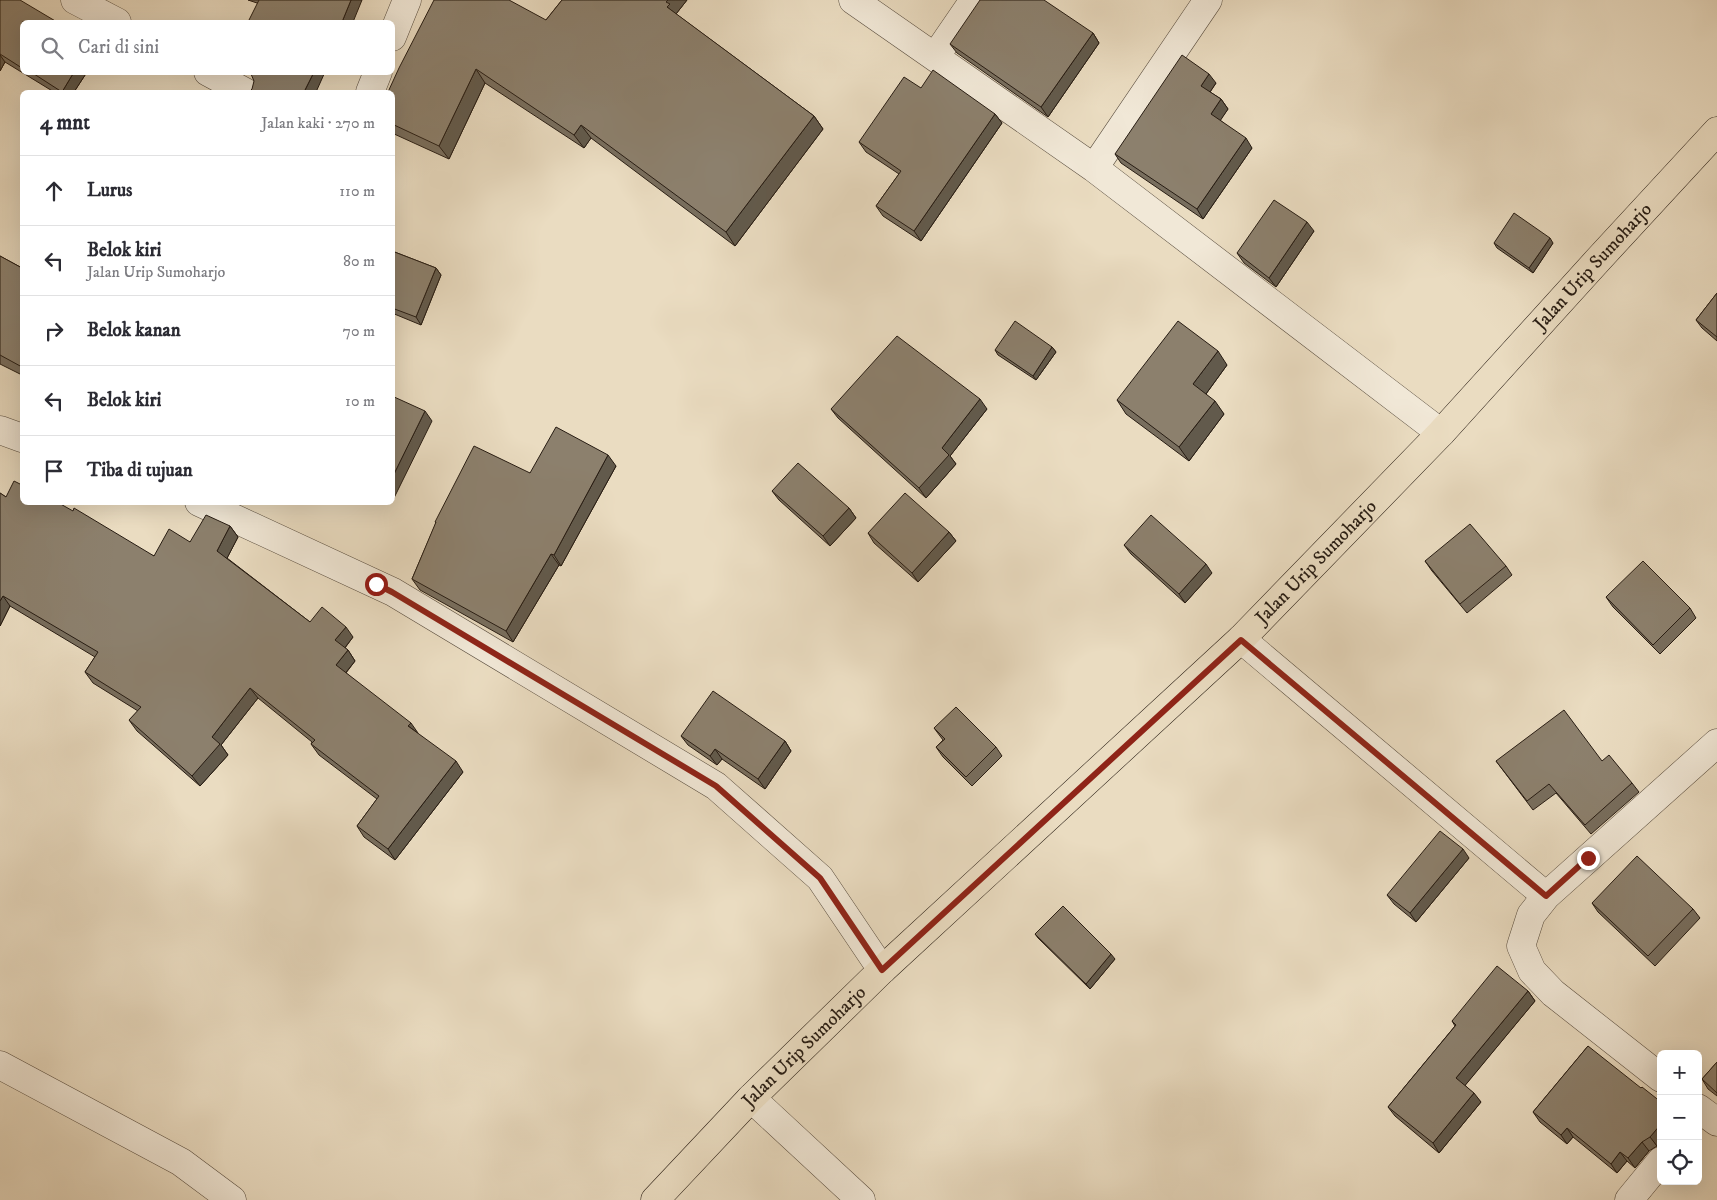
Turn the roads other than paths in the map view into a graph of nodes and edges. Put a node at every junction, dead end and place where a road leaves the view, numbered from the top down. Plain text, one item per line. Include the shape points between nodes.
1 (75, 0) edge
2 (407, 0) edge
3 (853, 0) edge
4 (974, 0) edge
5 (1208, 0) edge
6 (113, 20) edge
7 (395, 29) edge
8 (935, 57) junction
9 (214, 75) edge
10 (377, 75) edge
11 (241, 90) edge
12 (371, 90) edge
13 (1717, 131) edge
14 (1094, 168) junction
15 (0, 430) edge
16 (1442, 434) junction
17 (20, 437) edge
18 (207, 505) edge
19 (1241, 640) junction
20 (1717, 743) edge
21 (1546, 896) junction
22 (882, 970) junction
23 (0, 1065) edge
24 (1657, 1075) edge
25 (751, 1098) junction
26 (1657, 1166) edge
27 (232, 1200) edge
28 (655, 1200) edge
29 (860, 1200) edge
30 (1629, 1200) edge

1 - 6 street
2 - 7 street
3 - 8 street
4 - 8 street
5 - 14 street
8 - 14 street
9 - 11 street
10 - 12 street
13 - 16 main road, Jalan Urip Sumoharjo
14 - 16 street
15 - 17 street
16 - 19 main road, Jalan Urip Sumoharjo
18 - 22 street via 392,592 716,786 820,878
19 - 21 street
19 - 22 main road, Jalan Urip Sumoharjo
20 - 21 street
21 - 24 street via 1532,915 1521,946 1532,970 1553,993
22 - 25 main road, Jalan Urip Sumoharjo
23 - 27 street via 181,1162
25 - 28 main road, Jalan Urip Sumoharjo
25 - 29 street
26 - 30 street

